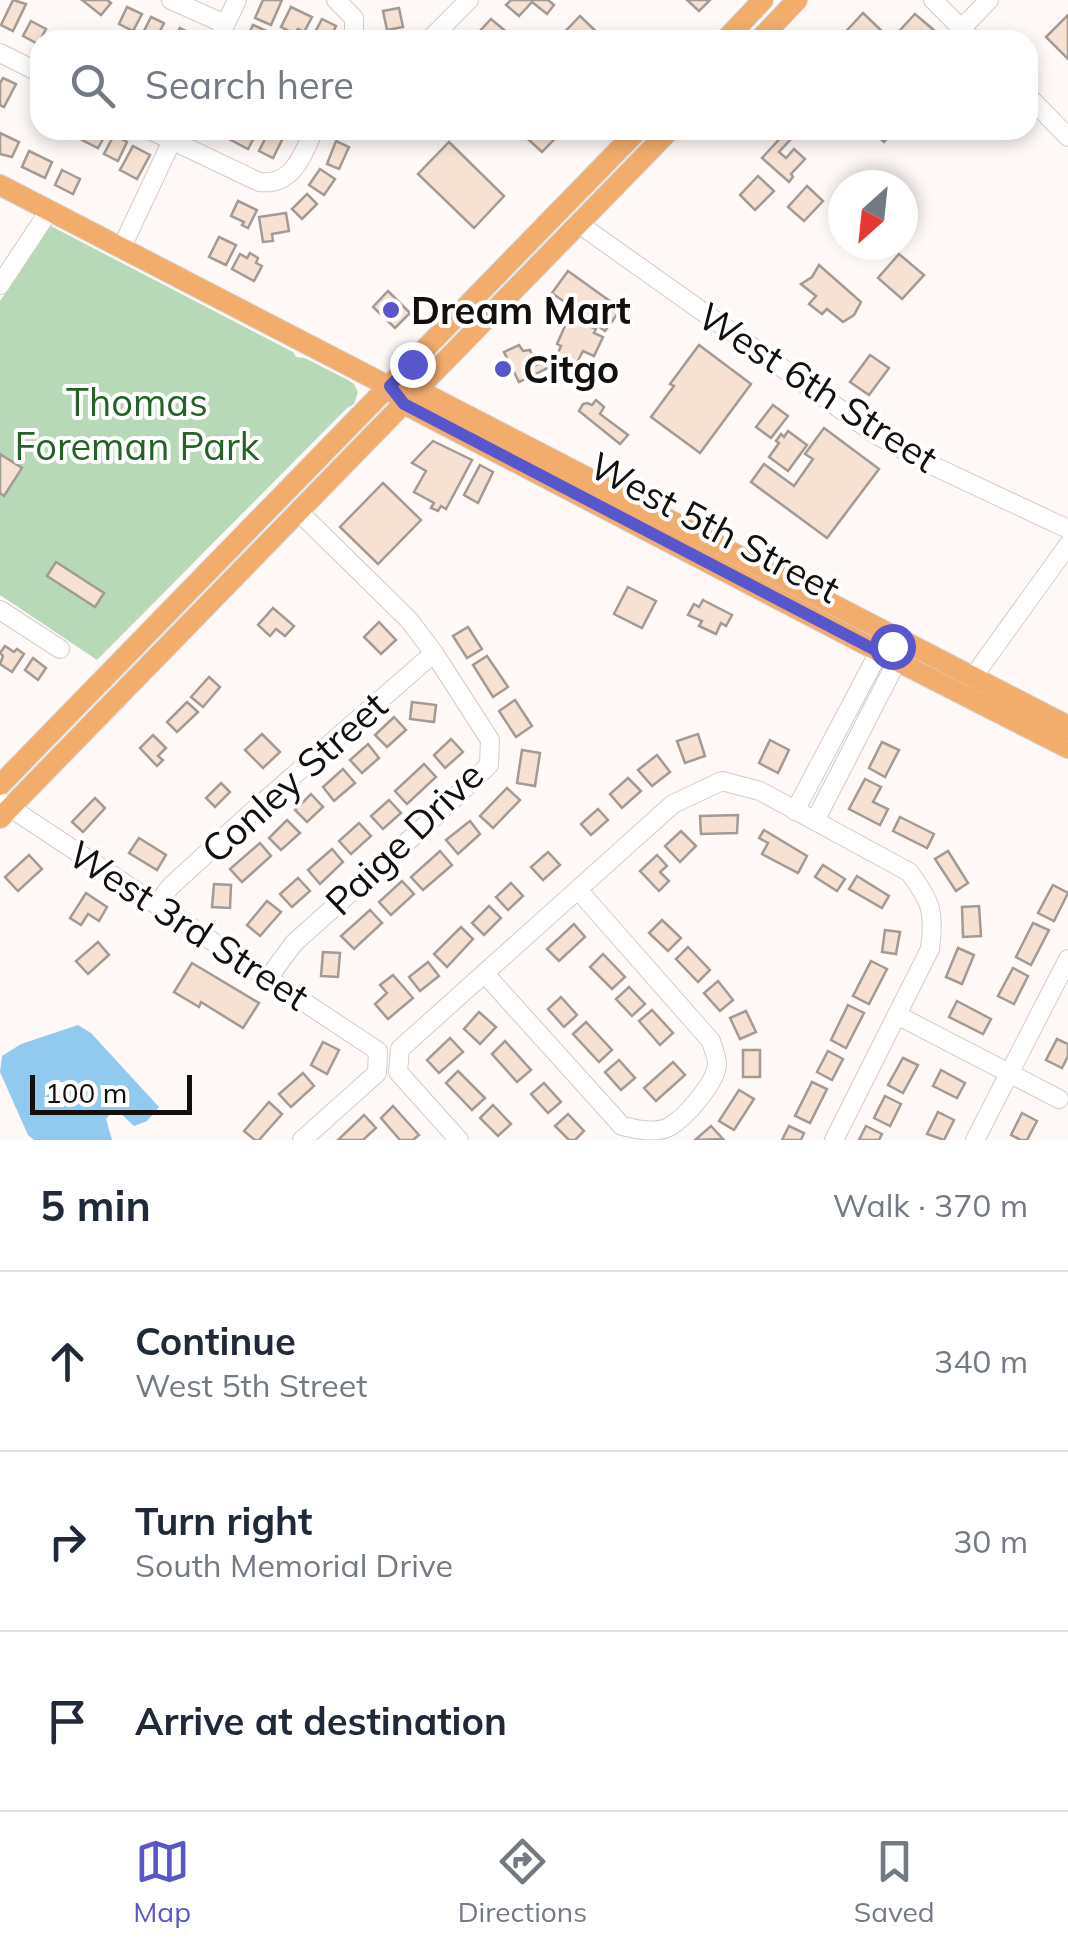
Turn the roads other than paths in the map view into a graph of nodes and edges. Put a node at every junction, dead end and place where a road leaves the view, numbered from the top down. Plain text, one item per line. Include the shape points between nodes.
1 (171, 0) edge
2 (236, 0) edge
3 (336, 0) edge
4 (469, 0) edge
5 (763, 0) edge
6 (798, 0) edge
7 (933, 0) edge
8 (989, 0) edge
9 (218, 30) edge
10 (222, 30) edge
11 (356, 30) edge
12 (439, 30) edge
13 (734, 30) edge
14 (768, 30) edge
15 (963, 30) edge
16 (970, 30) edge
17 (0, 53) edge
18 (30, 69) edge
19 (1038, 106) edge
20 (1068, 137) edge
21 (172, 140) edge
22 (181, 140) edge
23 (309, 140) edge
24 (628, 140) edge
25 (660, 140) edge
26 (0, 185) edge
27 (48, 210) junction
28 (579, 224) junction
29 (121, 248) junction
30 (0, 285) edge
31 (390, 386) junction
32 (411, 397) junction
33 (298, 512) junction
34 (1068, 530) edge
35 (1068, 545) edge
36 (0, 610) edge
37 (60, 650) dead end
38 (434, 653) junction
39 (888, 657) junction
40 (973, 678) junction
41 (1029, 705) junction
42 (1002, 713) junction
43 (1068, 726) edge
44 (1068, 738) edge
45 (1068, 748) edge
46 (0, 785) edge
47 (4, 809) edge
48 (795, 811) junction
49 (815, 822) junction
50 (580, 890) junction
51 (157, 904) junction
52 (1068, 959) edge
53 (485, 974) junction
54 (269, 977) junction
55 (897, 1015) junction
56 (1009, 1072) junction
57 (1058, 1099) dead end
58 (302, 1140) edge
59 (459, 1140) edge
60 (834, 1140) edge
61 (974, 1140) edge

1 - 9 street
2 - 10 street
3 - 11 street
4 - 12 street
5 - 13 main road
6 - 14 main road
7 - 15 street
8 - 16 street
17 - 18 street
19 - 20 street
21 - 29 street
22 - 23 street via 268,183 290,173
24 - 31 main road
25 - 28 main road
26 - 27 main road, West 5th Street
27 - 29 main road, West 5th Street
27 - 30 street
28 - 32 main road
28 - 34 street, West 6th Street via 876,434
29 - 31 main road, West 5th Street
31 - 32 main road, West 5th Street
31 - 46 main road
32 - 33 main road
32 - 39 main road, West 5th Street
32 - 40 main road, West 5th Street
33 - 38 street, Paige Drive via 410,620
33 - 47 main road
35 - 40 street
36 - 37 street
38 - 51 street, Conley Street
38 - 54 street, Paige Drive via 490,740 489,765 294,942
39 - 41 main road via 884,646 995,697
39 - 42 main road, West 5th Street
39 - 48 street
39 - 49 street
40 - 41 main road, West 5th Street
41 - 43 main road, West 5th Street
42 - 44 main road
42 - 45 main road, West 5th Street
47 - 51 street, West 3rd Street
48 - 49 street
48 - 50 street via 760,791 722,781 673,804
49 - 55 street via 909,872 925,894 934,921 930,949
50 - 53 street
50 - 53 street via 712,1041 717,1064 702,1097 668,1127 622,1126
51 - 54 street, West 3rd Street
52 - 56 street
53 - 59 street via 400,1049 398,1072
54 - 58 street, West 3rd Street via 378,1051 377,1073
55 - 56 street
55 - 60 street
56 - 57 street
56 - 61 street

